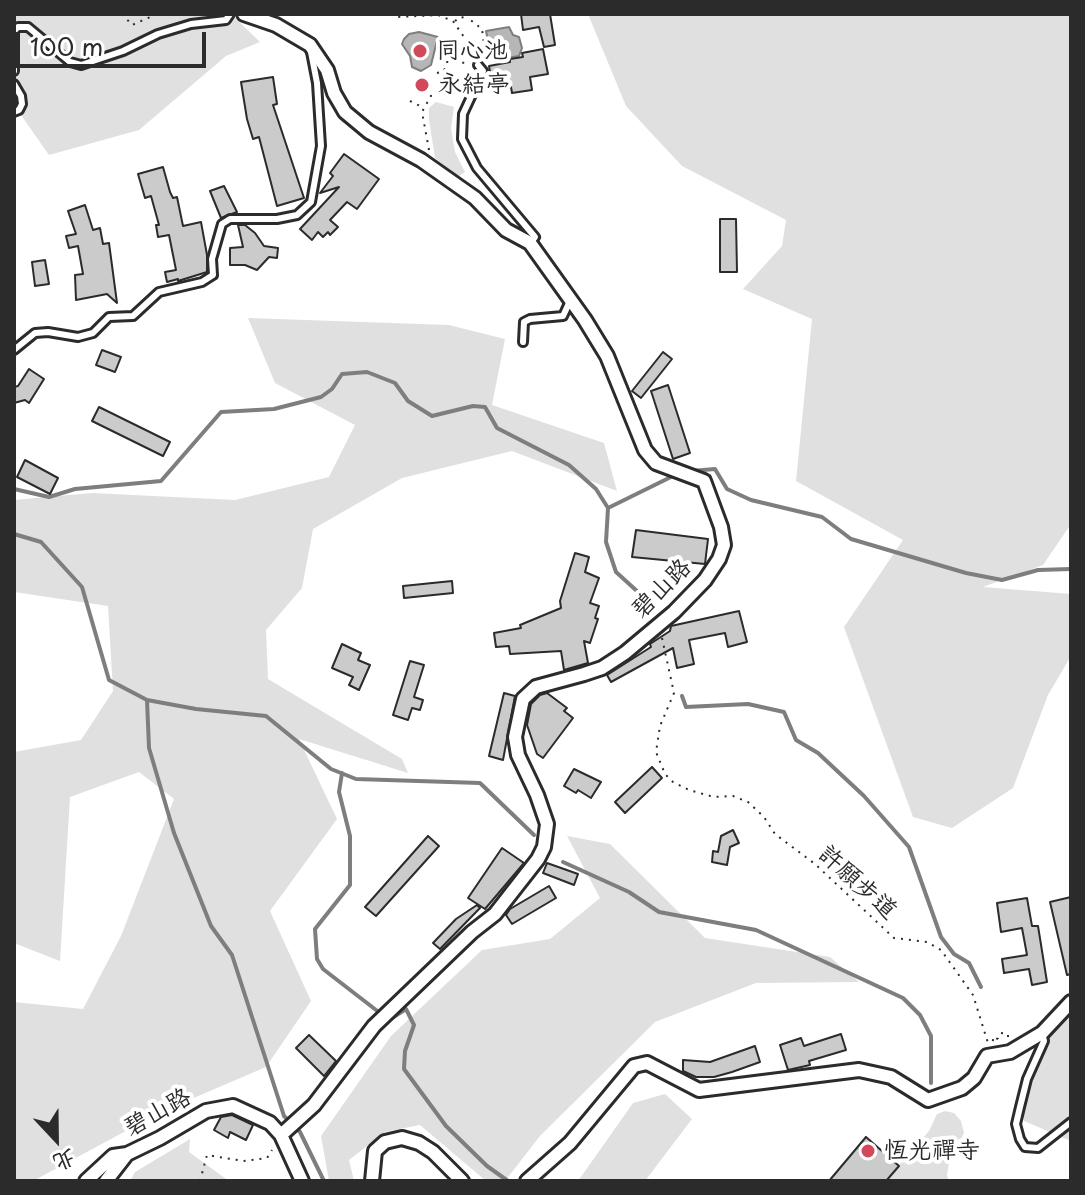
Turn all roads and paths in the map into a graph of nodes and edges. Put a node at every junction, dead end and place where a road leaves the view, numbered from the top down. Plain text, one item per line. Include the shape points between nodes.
1 (122, 14) edge
2 (157, 14) edge
3 (230, 14) edge
4 (244, 14) edge
5 (391, 14) edge
6 (468, 16) edge
7 (453, 21) junction
8 (14, 31) edge
9 (310, 45) junction
10 (447, 62) junction
11 (477, 65) junction
12 (437, 73) dead end
13 (14, 84) edge
14 (429, 87) dead end
15 (410, 101) dead end
16 (423, 108) junction
17 (14, 112) edge
18 (421, 160) junction
19 (530, 243) junction
20 (570, 301) junction
21 (523, 342) dead end
22 (14, 350) edge
23 (659, 625) junction
24 (1071, 1002) edge
25 (1001, 1033) dead end
26 (1042, 1033) junction
27 (1013, 1038) dead end
28 (987, 1056) junction
29 (1071, 1122) edge
30 (281, 1135) junction
31 (127, 1154) junction
32 (86, 1181) edge
33 (106, 1181) edge
34 (200, 1181) edge
35 (302, 1181) edge
36 (372, 1181) edge
37 (462, 1181) edge
38 (527, 1181) edge

1 - 2 path via 132,25
3 - 8 lane via 226,20 158,34 81,65 28,27
4 - 9 street, 碧山路
5 - 7 path via 438,15
6 - 7 path
6 - 11 path via 485,39
7 - 10 path via 468,51 460,59 439,58
9 - 18 street, 碧山路 via 345,112 369,132
9 - 22 lane via 321,146 311,202 297,215 230,219 222,224 213,275 202,282 159,292 133,316 109,317 93,333 35,333
10 - 11 path
10 - 12 path
11 - 19 lane via 483,71 463,114 462,139 477,168 535,237
13 - 17 lane via 22,104
14 - 16 path via 431,96
15 - 16 path
16 - 18 path via 429,150
18 - 19 street, 碧山路 via 475,198 506,230
19 - 20 street, 碧山路
20 - 21 lane via 563,316 524,322
20 - 23 street, 碧山路 via 607,356 645,450 656,463 704,481 721,527 724,545 719,559
23 - 28 path, 許願步道 via 674,693 656,752 665,774 689,790 748,802 775,834 894,938 927,942 941,950 973,995 989,1043
23 - 30 street, 碧山路 via 602,668 536,687 523,699 515,737 518,755 547,824 538,859 495,914 374,1026 314,1105
24 - 26 street
25 - 27 path
26 - 28 street via 1010,1052
26 - 29 lane via 1044,1041 1016,1124 1020,1139 1025,1147 1038,1148
28 - 38 street via 962,1088 928,1100 891,1077 859,1070 699,1090 647,1063 634,1066 570,1143
30 - 31 street, 碧山路 via 270,1123 233,1106 219,1107
30 - 34 path via 267,1158 243,1161 207,1155
30 - 35 street
31 - 32 street via 113,1156
31 - 33 street, 碧山路
36 - 37 street via 375,1151 402,1138 433,1152

